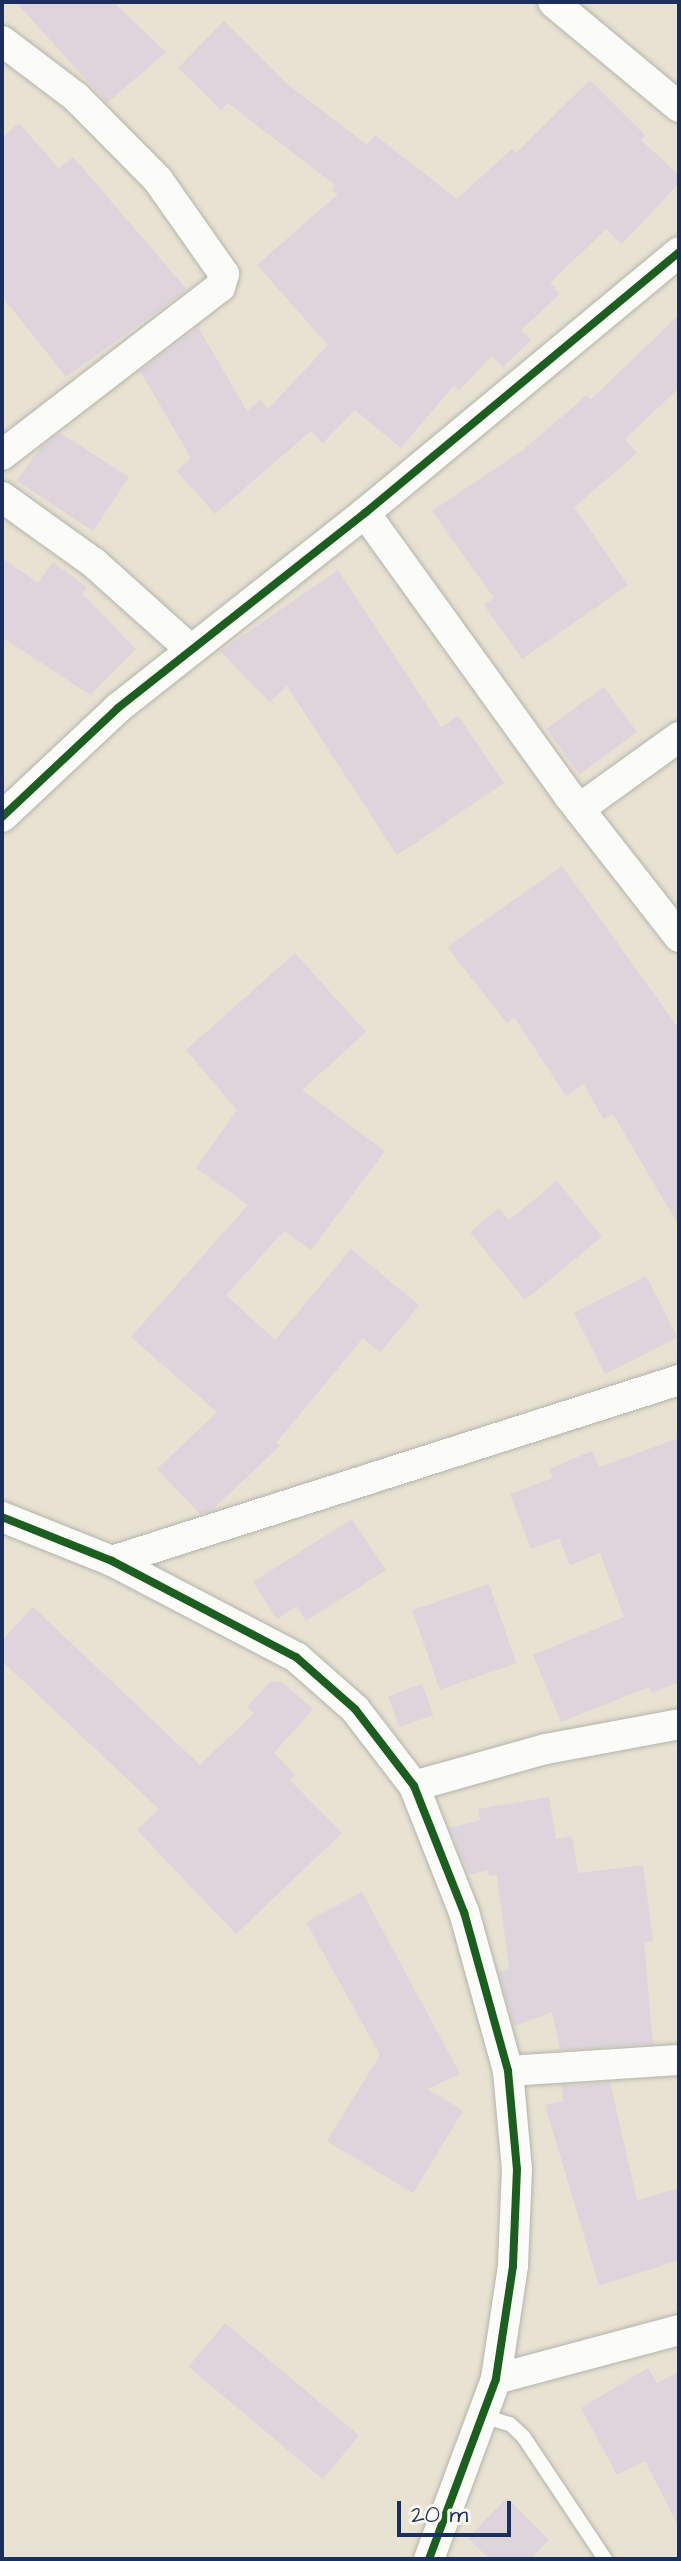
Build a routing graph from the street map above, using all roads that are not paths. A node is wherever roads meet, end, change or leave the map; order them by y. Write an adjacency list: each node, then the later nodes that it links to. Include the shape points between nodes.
1 (553, 2): 3 (street)
2 (2, 41): 5 (street, via 76,97 158,180 224,274 220,287)
3 (679, 107)
4 (679, 252): 7 (street)
5 (2, 455)
6 (2, 497): 8 (street, via 94,563)
7 (365, 513): 8 (street); 10 (street)
8 (191, 650): 11 (street, via 118,708)
9 (679, 737): 10 (street)
10 (579, 809): 12 (street)
11 (2, 817)
12 (679, 937)
13 (679, 1380): 15 (street)
14 (2, 1517): 15 (street)
15 (112, 1561): 17 (street, via 296,1657 355,1709)
16 (679, 1724): 17 (street, via 546,1749)
17 (414, 1786): 19 (street, via 464,1912)
18 (679, 2060): 19 (street)
19 (508, 2071): 21 (street, via 517,2169 513,2266)
20 (679, 2330): 21 (street)
21 (496, 2379): 22 (street)
22 (483, 2416): 23 (street); 24 (lane, via 510,2424 523,2436)
23 (429, 2559)
24 (605, 2559)

